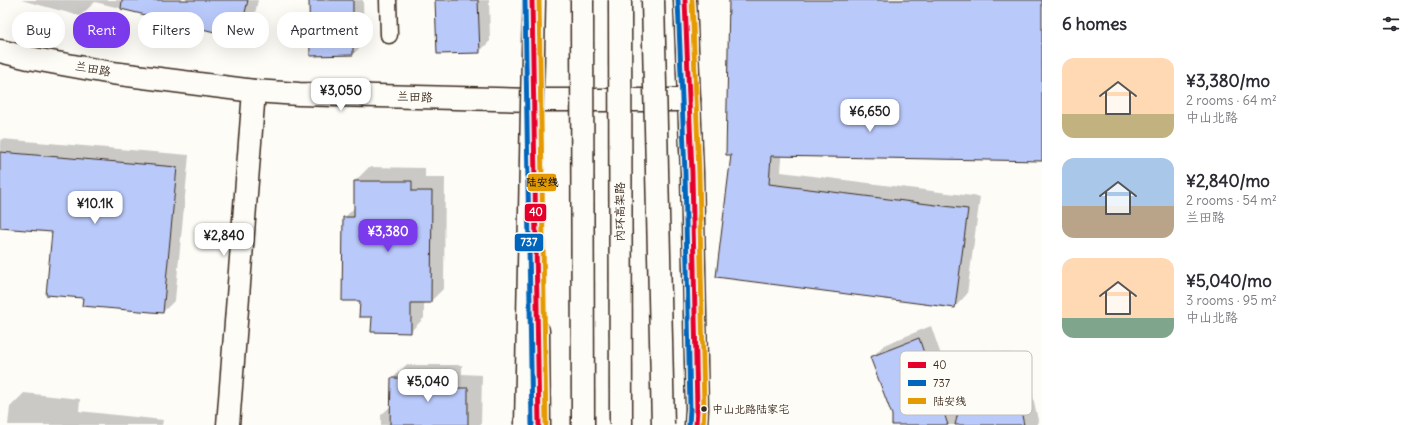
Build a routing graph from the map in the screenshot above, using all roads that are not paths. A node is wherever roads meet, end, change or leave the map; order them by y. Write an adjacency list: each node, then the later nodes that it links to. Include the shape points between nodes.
1 (388, 0): 7 (lane)
2 (533, 0): 10 (main road); 13 (main road, bridge)
3 (582, 0): 15 (main road, bridge)
4 (620, 0): 16 (main road, 内环高架路, bridge)
5 (653, 0): 17 (main road, bridge)
6 (685, 0): 11 (main road)
7 (389, 35)
8 (0, 51): 9 (main road, 兰田路, via 112,73)
9 (254, 91): 10 (main road, 兰田路); 12 (main road)
10 (533, 100): 11 (main road, 兰田路); 14 (main road)
11 (689, 100): 18 (main road)
12 (228, 425)
13 (526, 425)
14 (539, 425)
15 (582, 425)
16 (621, 425)
17 (663, 425)
18 (696, 425)

